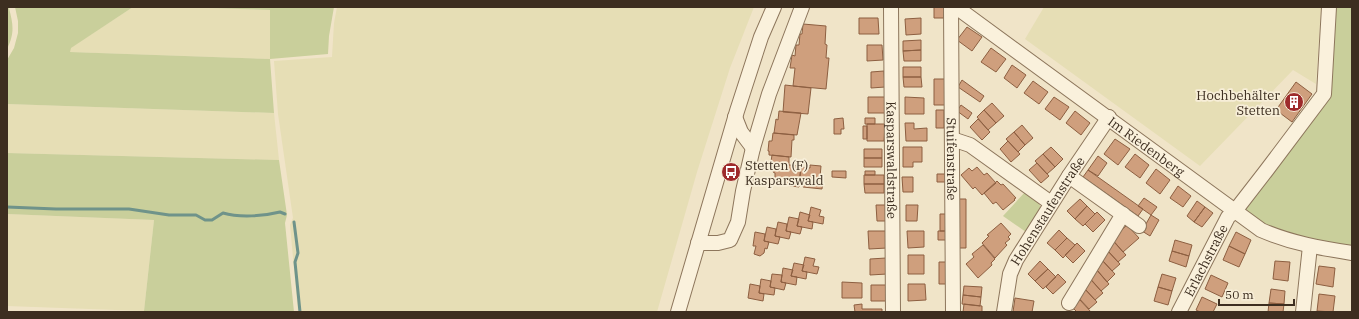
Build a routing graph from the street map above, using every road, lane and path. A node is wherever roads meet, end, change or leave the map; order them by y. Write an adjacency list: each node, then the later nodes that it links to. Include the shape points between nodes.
1 (774, 7): 7 (street, via 761,37)
2 (802, 7): 10 (street, via 769,94)
3 (891, 7): 21 (street, Kasparswaldstraße)
4 (951, 7): 9 (street, Stuifenstraße)
5 (956, 7): 8 (street, Im Riedenberg)
6 (1329, 7): 13 (street, Erlachstraße, via 1324,94)
7 (735, 117): 10 (street, via 741,132); 16 (street)
8 (1109, 117): 11 (street, Hohenstaufenstraße); 13 (street, Im Riedenberg)
9 (952, 138): 12 (street, via 970,145); 22 (street, Stuifenstraße)
10 (753, 148): 16 (street, via 738,222 730,240)
11 (1069, 176): 12 (street, Hohenstaufenstraße); 14 (street)
12 (1051, 203): 23 (street, Hohenstaufenstraße, via 1012,268)
13 (1235, 211): 17 (street, Im Riedenberg, via 1261,230); 24 (street, Erlachstraße, via 1226,221)
14 (1123, 214): 15 (street); 19 (street)
15 (1139, 226)
16 (698, 243): 20 (street)
17 (1310, 246): 18 (street, Im Riedenberg); 25 (street)
18 (1352, 253)
19 (1069, 303)
20 (678, 312)
21 (893, 312)
22 (953, 312)
23 (1004, 312)
24 (1179, 312)
25 (1303, 312)

